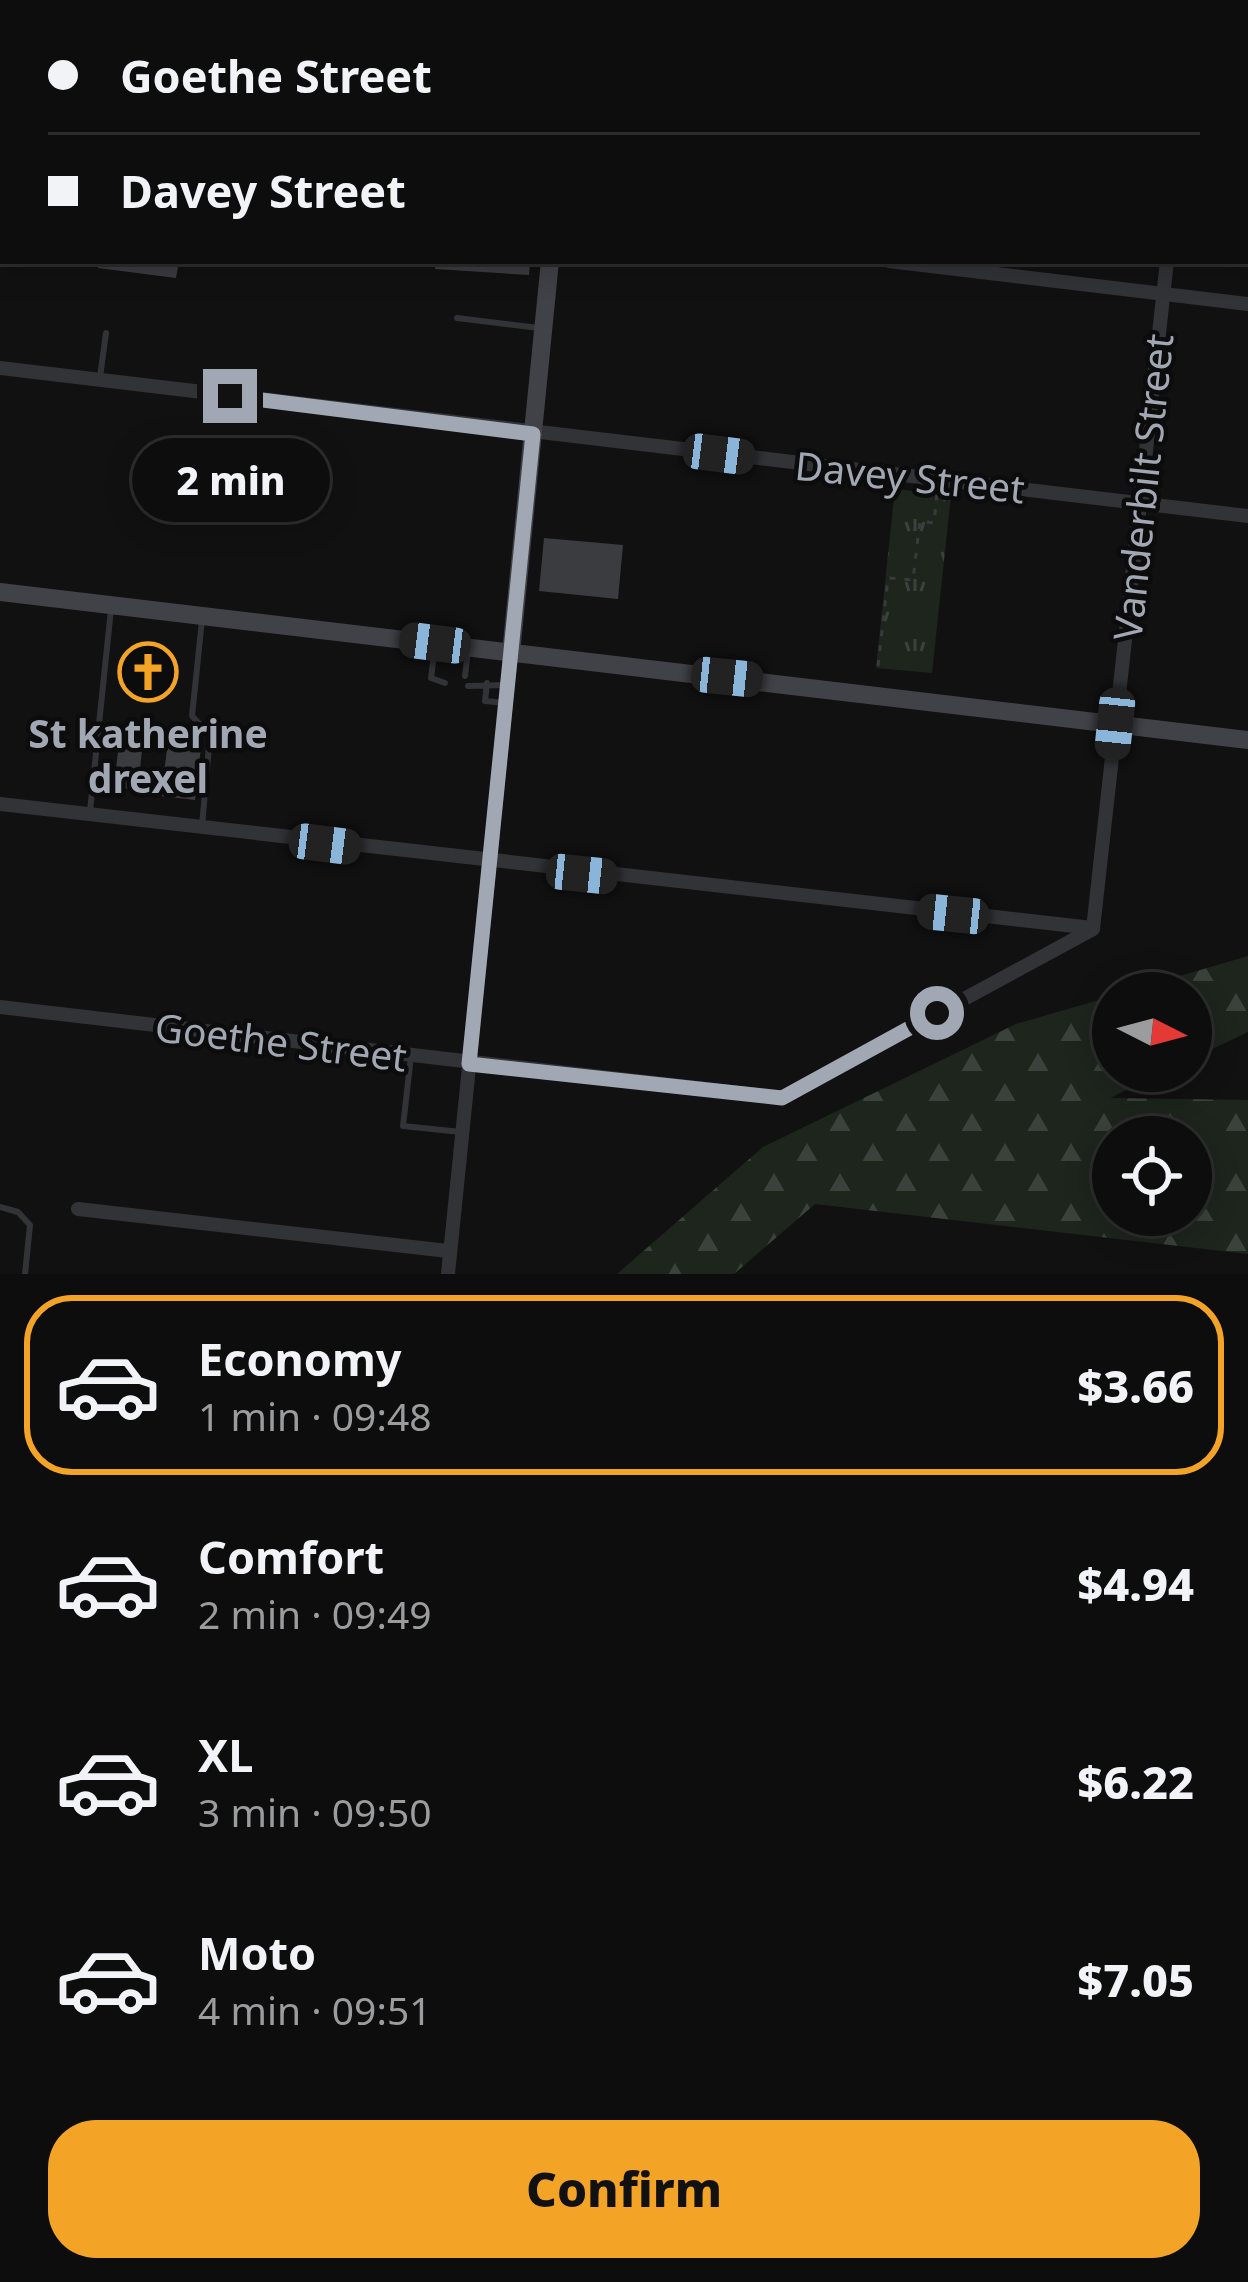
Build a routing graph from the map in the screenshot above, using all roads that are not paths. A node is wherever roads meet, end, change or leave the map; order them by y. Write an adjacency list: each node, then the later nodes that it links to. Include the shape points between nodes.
1 (550, 264): 7 (street)
2 (915, 264): 4 (street)
3 (1167, 264): 4 (street, Vanderbilt Street)
4 (1163, 293): 5 (street); 12 (street, Vanderbilt Street)
5 (1248, 304)
6 (457, 318): 7 (lane)
7 (543, 328): 11 (street)
8 (106, 333): 10 (lane)
9 (0, 368): 10 (street, Davey Street)
10 (100, 380): 11 (street, Davey Street)
11 (533, 434): 12 (street, Davey Street); 19 (street)
12 (1139, 502): 13 (street, Davey Street); 24 (street, Vanderbilt Street)
13 (1248, 516)
14 (0, 592): 15 (street)
15 (112, 606): 16 (street); 27 (lane)
16 (202, 616): 17 (street); 28 (lane, via 192,716 210,735)
17 (435, 643): 18 (street); 20 (lane, via 431,678)
18 (469, 647): 19 (street); 21 (lane, via 469,680)
19 (511, 653): 22 (street); 24 (street)
20 (443, 679)
21 (487, 683): 22 (lane); 23 (lane, via 485,701)
22 (507, 686): 23 (street)
23 (506, 703): 29 (street)
24 (1115, 724): 25 (street); 30 (street, Vanderbilt Street)
25 (1248, 740)
26 (0, 805): 27 (street)
27 (90, 814): 28 (street)
28 (202, 828): 29 (street)
29 (489, 864): 30 (street); 33 (street)
30 (1093, 928): 33 (street, Goethe Street, via 782,1098)
31 (0, 1007): 32 (street, Goethe Street)
32 (411, 1056): 33 (street, Goethe Street); 34 (lane, via 403,1126)
33 (469, 1064): 34 (street)
34 (461, 1132): 37 (street)
35 (0, 1207): 38 (lane, via 30,1225)
36 (78, 1209): 37 (street)
37 (448, 1250): 39 (street)
38 (25, 1274)
39 (448, 1274)

